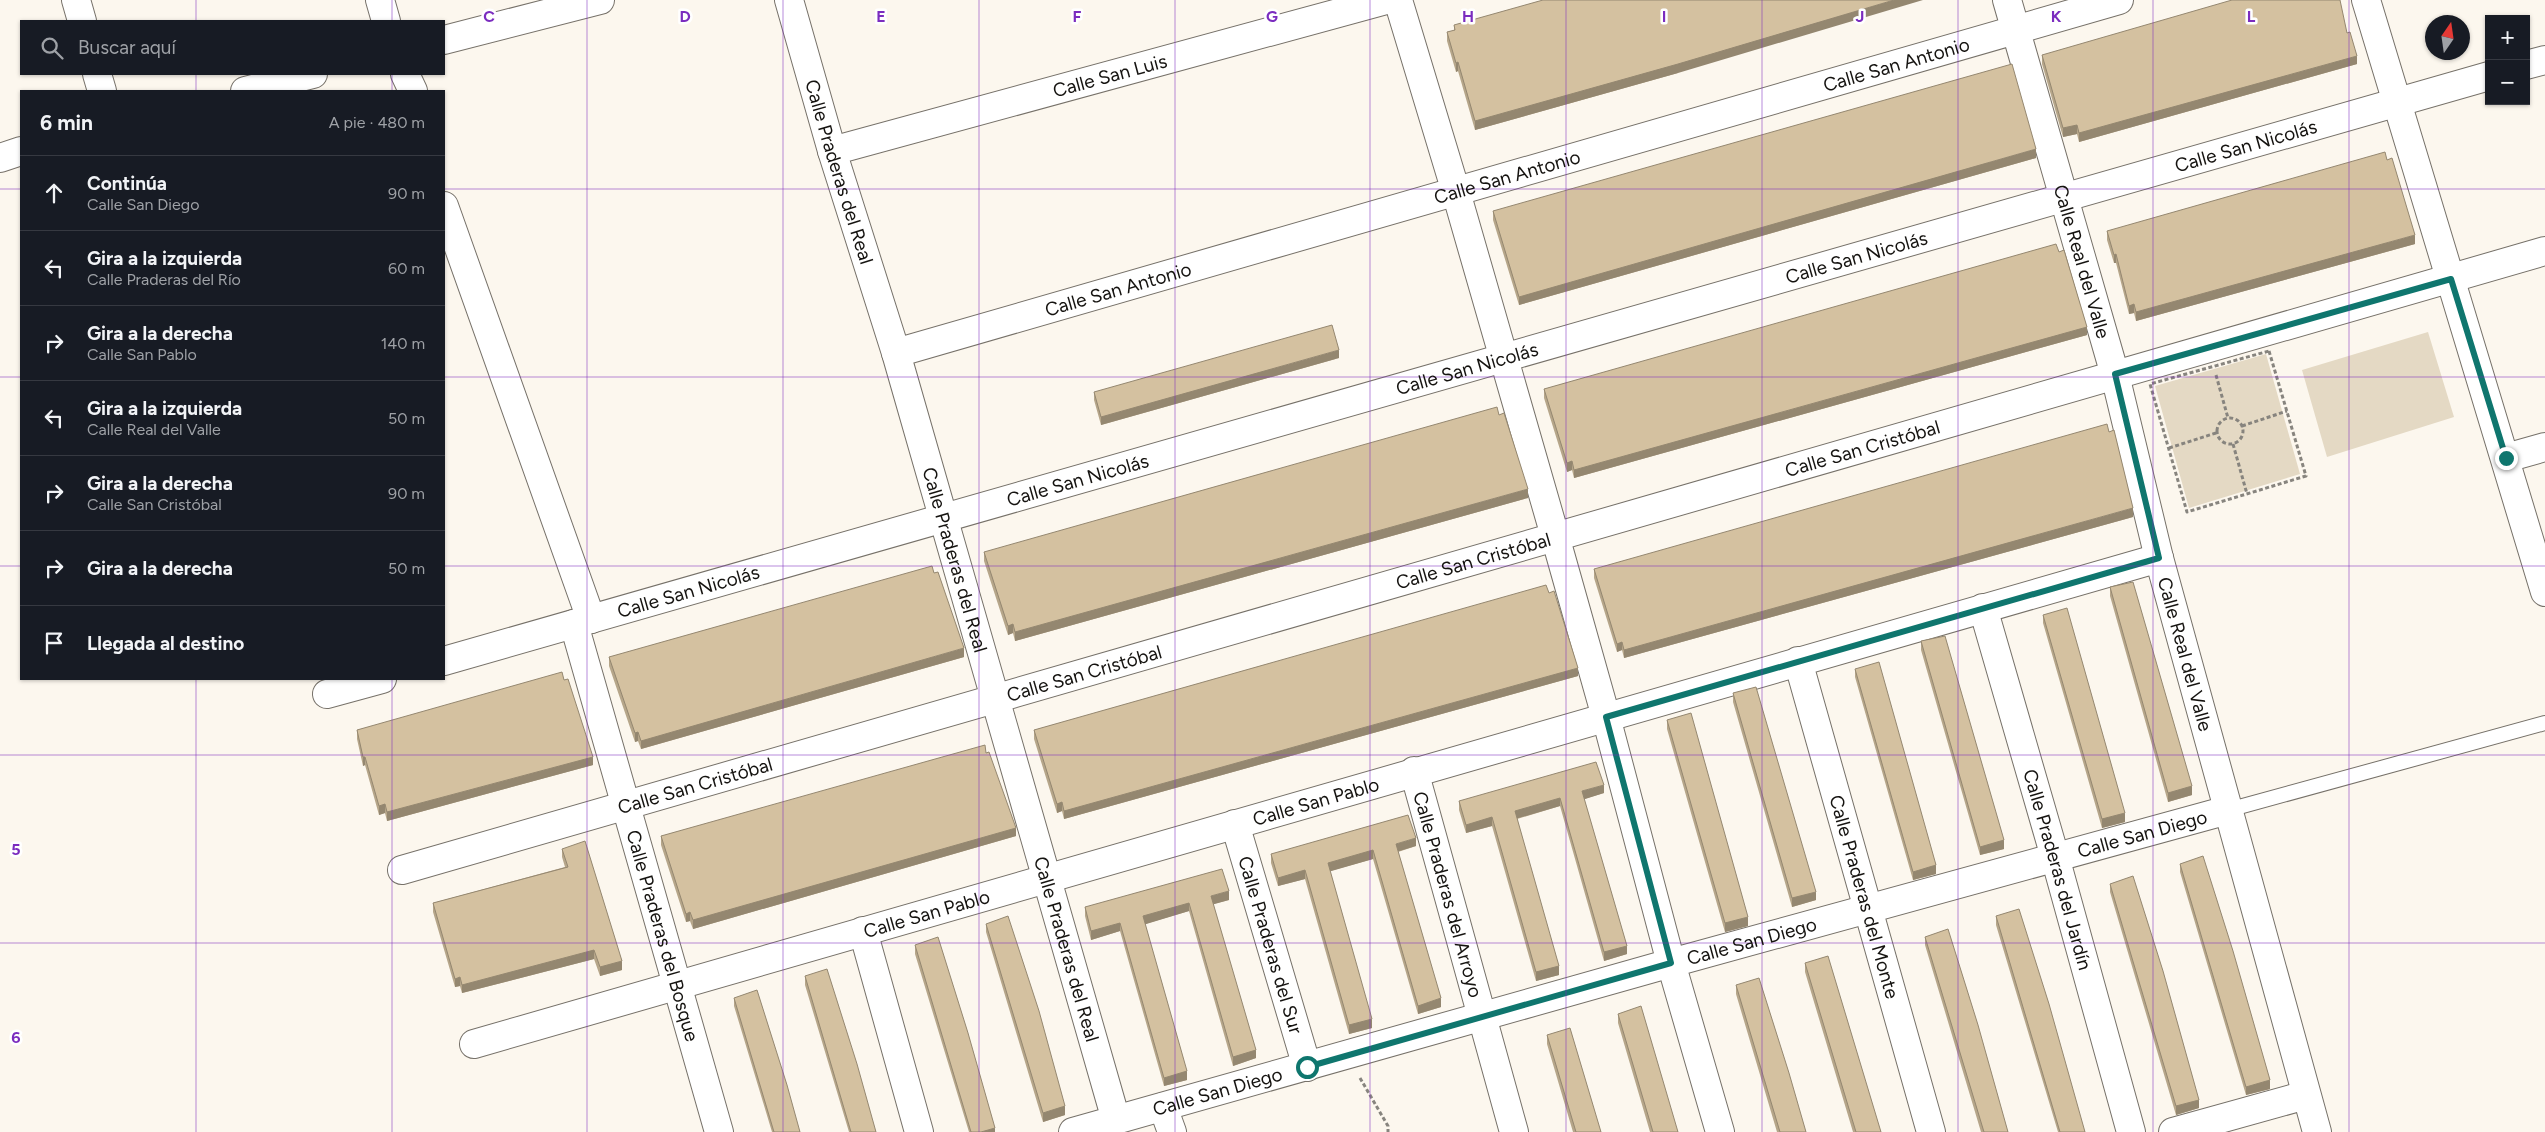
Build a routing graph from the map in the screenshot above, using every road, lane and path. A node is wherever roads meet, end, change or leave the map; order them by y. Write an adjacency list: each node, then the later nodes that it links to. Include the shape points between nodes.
1 (76, 0): 10 (street)
2 (380, 0): 11 (street)
3 (789, 0): 24 (street, Calle Praderas del Real)
4 (1386, 0): 24 (street, Calle San Luis)
5 (1398, 0): 27 (street)
6 (2007, 0): 12 (street, Calle Real del Valle)
7 (2119, 0): 12 (street, Calle San Antonio)
8 (2366, 0): 23 (street)
9 (592, 1): 13 (street)
10 (82, 20)
11 (386, 20)
12 (2016, 30): 27 (street, Calle San Antonio); 28 (street, Calle Real del Valle)
13 (445, 40)
14 (2545, 60): 15 (street)
15 (2530, 64)
16 (97, 75): 20 (street)
17 (308, 75): 21 (street)
18 (406, 75): 22 (street)
19 (2485, 77): 23 (street, Calle San Nicolás)
20 (102, 90)
21 (249, 90)
22 (413, 90)
23 (2397, 103): 28 (street, Calle San Nicolás); 31 (street)
24 (832, 150): 32 (street, Calle Praderas del Real)
25 (20, 151): 26 (street)
26 (0, 158)
27 (1456, 192): 32 (street, Calle San Antonio); 33 (street)
28 (2064, 197): 33 (street, Calle San Nicolás); 35 (street, Calle Real del Valle)
29 (445, 209): 50 (street, Calle Praderas del Bosque)
30 (2545, 251): 31 (street, Calle San Cristóbal)
31 (2451, 279): 35 (street, Calle San Cristóbal); 43 (street)
32 (896, 353): 45 (street, Calle Praderas del Real)
33 (1503, 357): 45 (street, Calle San Nicolás); 46 (street)
34 (2213, 366): 36 (path, via 2269,351); 37 (path); 42 (path, via 2150,384)
35 (2115, 374): 46 (street, Calle San Cristóbal); 47 (street, Calle Real del Valle)
36 (2287, 411): 38 (path); 44 (path, via 2306,476)
37 (2228, 418): 38 (path, via 2236,419); 39 (path, via 2220,422)
38 (2242, 426): 40 (path, via 2243,435)
39 (2216, 433): 40 (path, via 2224,443); 42 (path)
40 (2233, 444): 44 (path)
41 (2545, 447): 43 (street)
42 (2169, 448): 44 (path, via 2188,512)
43 (2506, 458): 48 (street)
44 (2247, 494)
45 (943, 518): 50 (street, Calle San Nicolás); 55 (street, Calle Praderas del Real)
46 (1555, 536): 55 (street, Calle San Cristóbal); 56 (street)
47 (2159, 558): 49 (street, Calle San Pablo); 60 (street, Calle Real del Valle)
48 (2545, 592)
49 (1983, 608): 52 (street, Calle San Pablo); 62 (street, Calle Praderas del Jardín)
50 (583, 622): 51 (street, Calle San Nicolás); 59 (street, Calle Praderas del Bosque)
51 (445, 661)
52 (1798, 661): 56 (street, Calle San Pablo); 65 (street, Calle Praderas del Monte)
53 (378, 680): 54 (street)
54 (327, 694)
55 (995, 698): 59 (street, Calle San Cristóbal); 64 (street, Calle Praderas del Real)
56 (1606, 717): 58 (street, Calle San Pablo); 67 (street)
57 (2545, 723): 60 (lane)
58 (1414, 771): 61 (street, Calle San Pablo); 69 (street, Calle Praderas del Arroyo)
59 (626, 805): 63 (street, Calle San Cristóbal); 68 (street, Calle Praderas del Bosque)
60 (2228, 810): 62 (street, Calle San Diego); 73 (street, Calle Real del Valle)
61 (1235, 824): 64 (street, Calle San Pablo); 72 (street, Calle Praderas del Sur)
62 (2055, 857): 65 (street, Calle San Diego); 84 (street, Calle Praderas del Jardín)
63 (402, 870)
64 (1047, 878): 66 (street, Calle San Pablo); 75 (street, Calle Praderas del Real)
65 (1868, 910): 67 (street, Calle San Diego); 83 (street, Calle Praderas del Monte)
66 (864, 931): 68 (street, Calle San Pablo); 77 (street)
67 (1671, 963): 69 (street, Calle San Diego); 82 (street)
68 (677, 985): 70 (street, Calle San Pablo); 76 (street, Calle Praderas del Bosque)
69 (1483, 1017): 71 (street, Calle San Diego); 81 (street, Calle Praderas del Arroyo)
70 (474, 1044)
71 (1347, 1055): 72 (street, Calle San Diego); 80 (path, via 1388,1126)
72 (1307, 1067): 74 (street, Calle San Diego)
73 (2306, 1095): 85 (street); 86 (street, Calle Real del Valle)
74 (1163, 1107): 75 (street, Calle San Diego); 79 (street)
75 (1116, 1120): 78 (street, Calle San Diego)
76 (719, 1132)
77 (920, 1132)
78 (1073, 1132)
79 (1172, 1132)
80 (1388, 1132)
81 (1514, 1132)
82 (1720, 1132)
83 (1931, 1132)
84 (2130, 1132)
85 (2173, 1132)
86 (2317, 1132)

